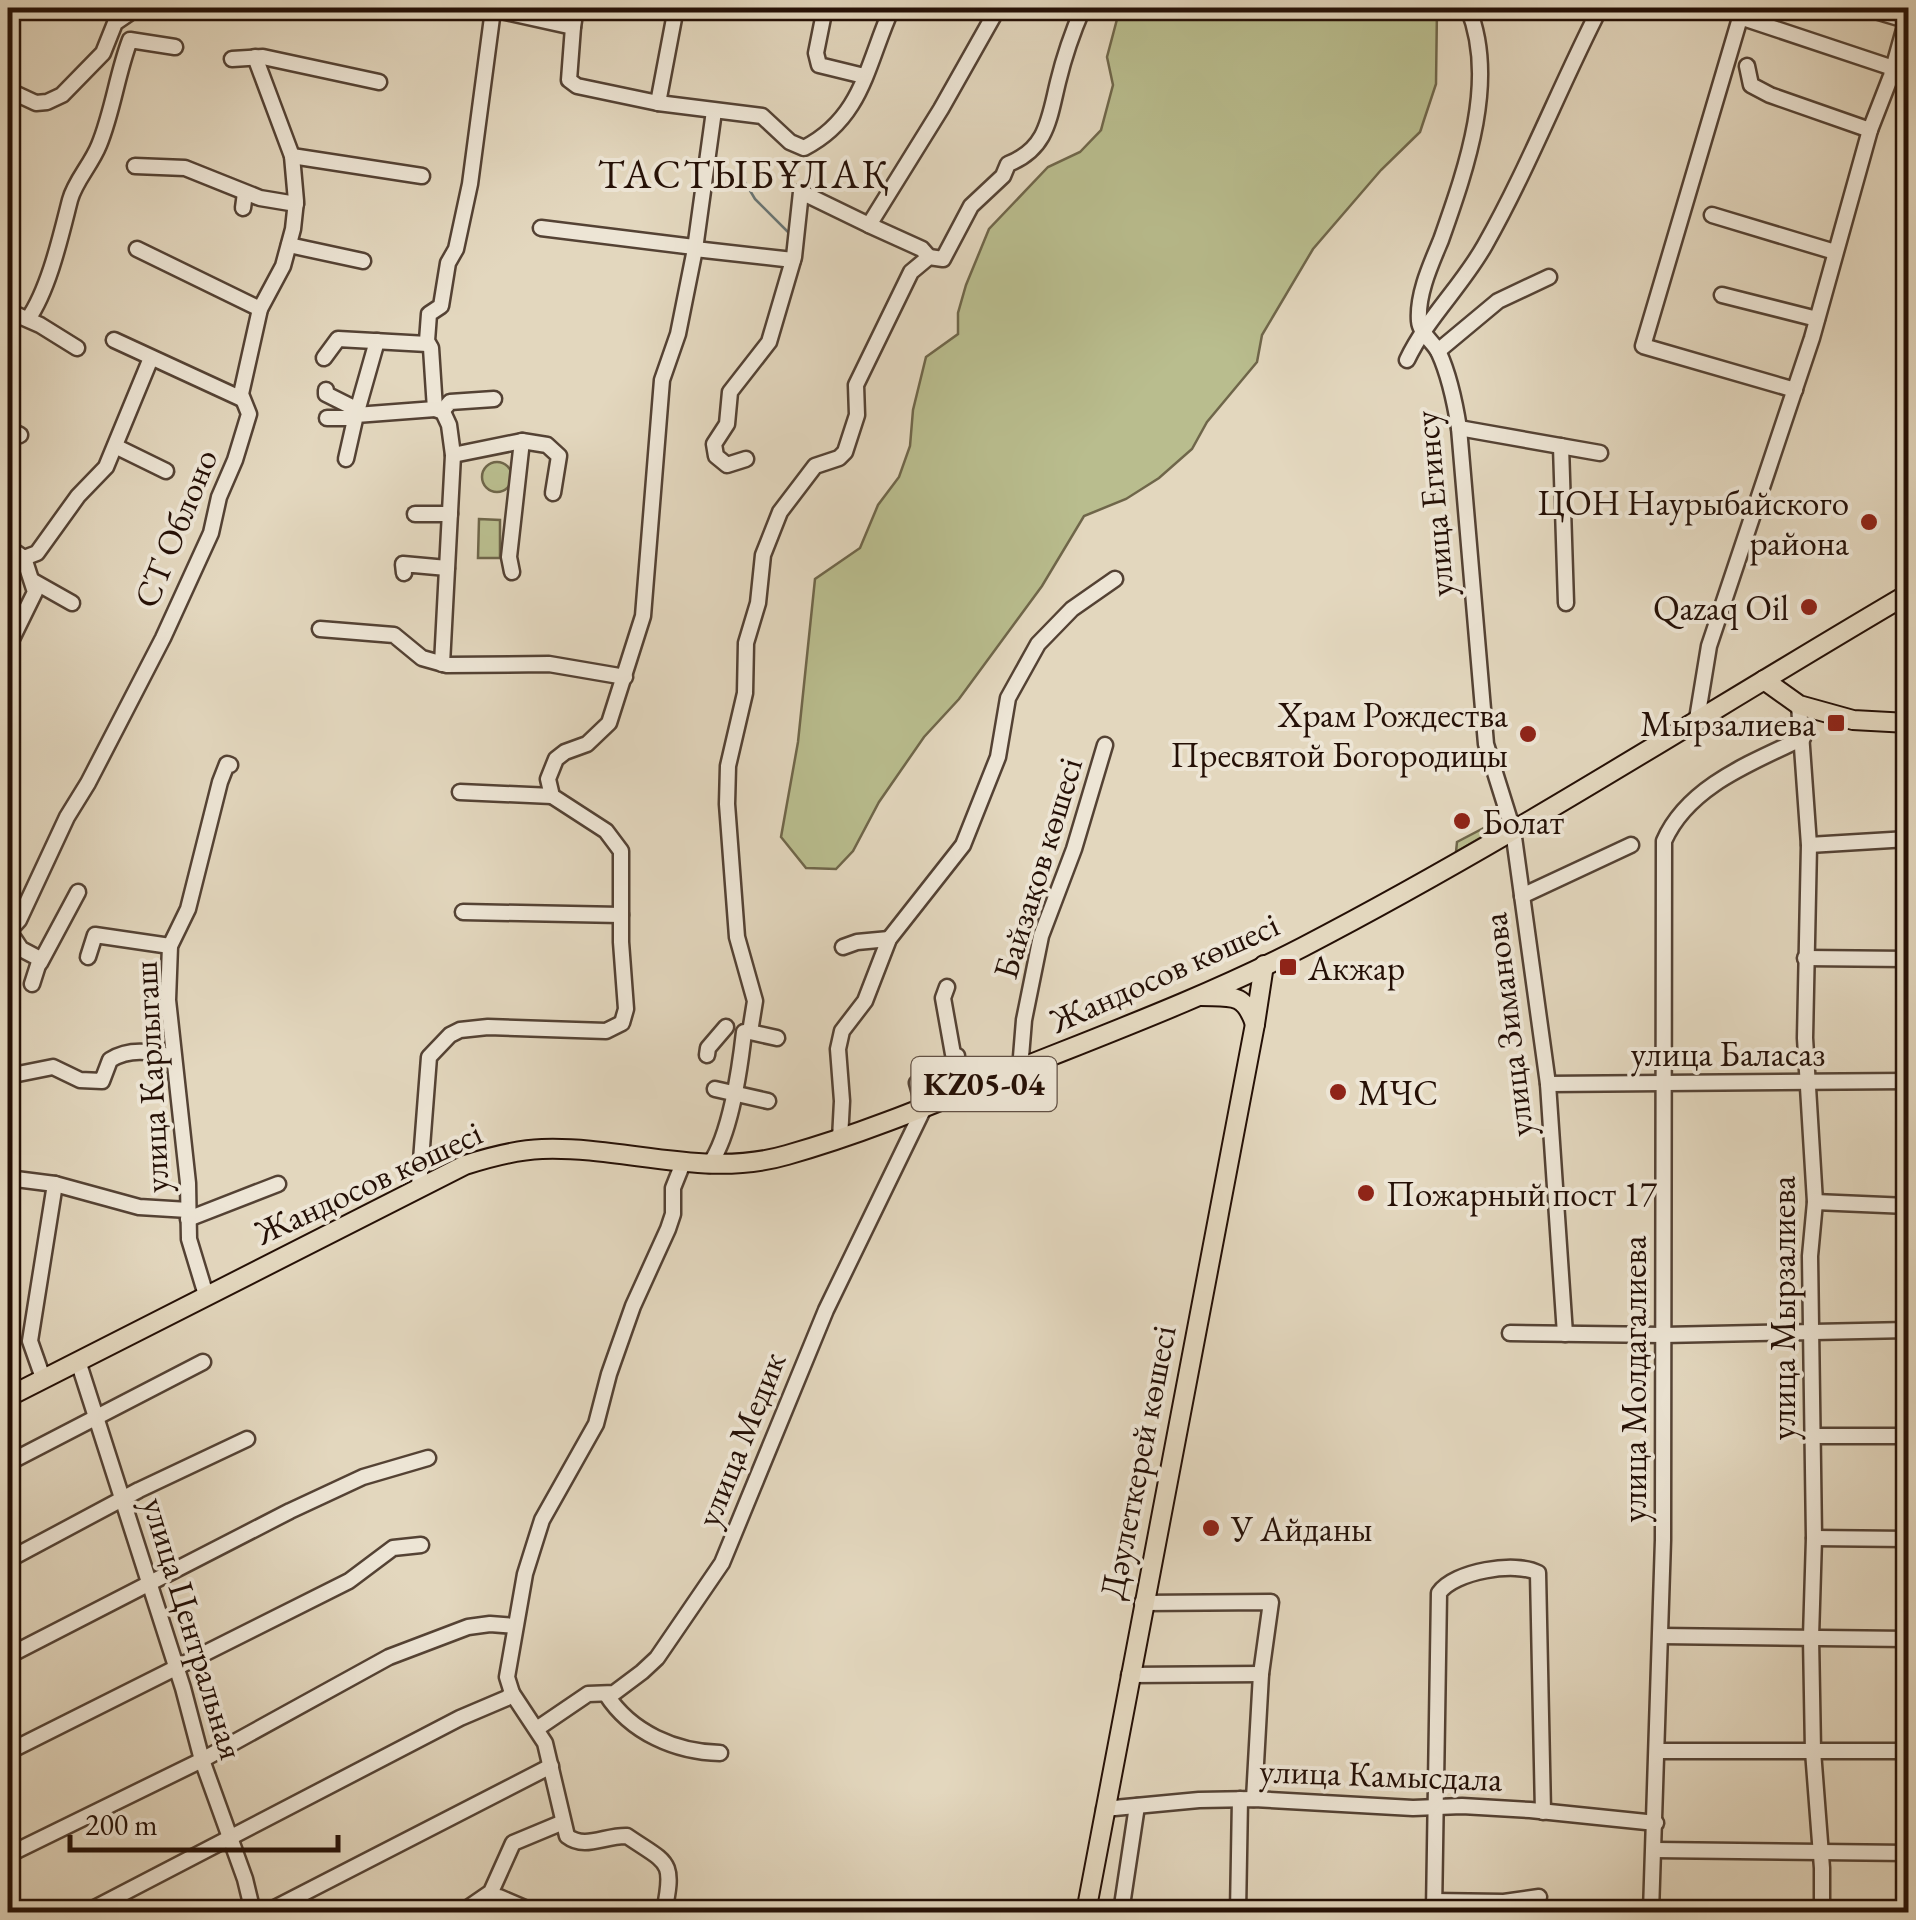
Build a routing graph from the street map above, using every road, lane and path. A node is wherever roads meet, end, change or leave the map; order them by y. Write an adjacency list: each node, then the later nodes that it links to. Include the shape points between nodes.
1 (137, 8): 21 (street, via 116,23 103,53 62,96 36,103)
2 (490, 8): 13 (street); 48 (street, via 468,194 441,306 430,314)
3 (576, 8): 13 (street)
4 (676, 8): 22 (street)
5 (825, 8): 19 (street, via 818,65)
6 (892, 8): 19 (street)
7 (998, 8): 30 (street)
8 (1084, 8): 36 (street, via 1052,116 1035,147 1008,164 971,206 944,258)
9 (1468, 8): 45 (street, via 1480,42 1475,128 1422,293)
10 (1600, 8): 45 (street, via 1484,246)
11 (1865, 8): 18 (street, via 1906,26)
12 (1741, 12): 18 (street); 55 (street, via 1643,346)
13 (573, 27): 22 (street, via 572,83)
14 (175, 47): 43 (street, via 130,40 100,144 74,187)
15 (254, 58): 16 (street); 20 (street); 25 (street, СТ Облоно)
16 (232, 59)
17 (1747, 66): 24 (street, via 1752,84 1770,95)
18 (1893, 68): 24 (street)
19 (864, 76): 23 (street, via 846,117 804,148 762,116)
20 (380, 82)
21 (8, 90)
22 (658, 103): 23 (street)
23 (714, 111): 33 (street)
24 (1870, 130): 35 (street)
25 (292, 156): 27 (street); 28 (street, СТ Облоно)
26 (135, 166): 28 (street, via 186,168 244,201)
27 (422, 176)
28 (296, 204): 32 (street, СТ Облоно)
29 (1712, 216): 35 (street)
30 (869, 225): 36 (street); 37 (street, via 801,192)
31 (541, 228): 33 (street)
32 (289, 245): 38 (street); 41 (street, СТ Облоно)
33 (694, 248): 37 (street); 86 (street, via 662,380 644,616)
34 (137, 249): 41 (street)
35 (1835, 252): 44 (street)
36 (928, 257): 118 (street, via 911,272 856,385 858,415 846,452 815,466 801,482 780,512 764,555 728,766 737,937 755,1001)
37 (793, 260): 68 (street, via 770,342 730,392 727,424 714,444 724,463)
38 (363, 261)
39 (1548, 277): 50 (street, via 1498,301)
40 (1722, 295): 44 (street)
41 (260, 309): 56 (street, СТ Облоно)
42 (8, 310): 43 (street)
43 (28, 319): 49 (street)
44 (1817, 320): 55 (street)
45 (1421, 330): 50 (street, улица Егинсу); 53 (street)
46 (114, 340): 51 (street)
47 (377, 341): 48 (street); 52 (street, via 338,340); 59 (street)
48 (427, 344): 58 (street)
49 (77, 348)
50 (1438, 351): 61 (street, улица Егинсу)
51 (151, 358): 56 (street); 64 (street)
52 (324, 358)
53 (1407, 360)
54 (326, 390): 59 (street)
55 (1795, 390): 89 (street, via 1709,646)
56 (242, 399): 104 (street, СТ Облоно, via 249,414 211,533 19,920)
57 (494, 399): 58 (street, via 450,402)
58 (445, 412): 59 (street); 66 (street)
59 (356, 414): 60 (street); 67 (street)
60 (327, 418)
61 (1459, 428): 63 (street); 96 (street, улица Егинсу, via 1486,744)
62 (522, 441): 66 (street); 70 (street, via 547,445 559,456); 77 (street)
63 (1561, 446): 65 (street); 82 (street)
64 (116, 447): 69 (street); 74 (street, via 37,553)
65 (1600, 454)
66 (453, 455): 72 (street)
67 (346, 458)
68 (746, 459)
69 (166, 471)
70 (553, 493)
71 (415, 514): 72 (street)
72 (450, 514): 76 (street)
73 (8, 547): 74 (street)
74 (24, 558): 79 (street)
75 (400, 566): 76 (street)
76 (447, 568): 85 (street)
77 (512, 572)
78 (1115, 579): 105 (street, via 1038,644 1008,698 998,757 963,846)
79 (33, 580): 81 (street); 84 (street, via 35,592)
80 (1908, 594): 87 (main road, Жандосов көшесі / KZ05-04)
81 (72, 603)
82 (1566, 603)
83 (320, 629): 85 (street, via 394,635 422,658)
84 (8, 647)
85 (442, 664): 86 (street, via 549,664)
86 (626, 677): 95 (street, via 603,731 552,765)
87 (1764, 680): 88 (main road); 89 (main road, Жандосов көшесі / KZ05-04)
88 (1799, 705): 90 (main road, via 1852,720); 91 (street, улица Мырзалиева)
89 (1697, 719): 96 (main road, Жандосов көшесі / KZ05-04)
90 (1908, 723)
91 (1803, 738): 99 (street, улица Мырзалиева); 124 (street, улица Молдагалиева, via 1713,785 1664,841)
92 (1105, 745): 122 (street, Байзақов көшесі, via 1041,936)
93 (230, 764): 106 (street, улица Карлыгаш, via 188,910)
94 (460, 792): 95 (street)
95 (552, 796): 103 (street, via 606,832 622,852)
96 (1513, 830): 101 (street, улица Зиманова); 108 (main road, Жандосов көшесі / KZ05-04)
97 (1908, 839): 99 (street)
98 (1631, 845): 101 (street)
99 (1809, 845): 111 (street, улица Мырзалиева)
100 (78, 892): 109 (street)
101 (1522, 896): 127 (street, улица Зиманова)
102 (464, 912): 103 (street)
103 (621, 916): 140 (street, via 622,1024 568,1031 473,1028 450,1034 429,1057)
104 (8, 930): 109 (street, СТ Облоно, via 15,943)
105 (889, 940): 107 (street); 134 (street, via 840,1040)
106 (170, 946): 110 (street, via 95,935); 121 (street, улица Карлыгаш)
107 (843, 947)
108 (1302, 948): 113 (main road, Жандосов көшесі / KZ05-04); 117 (main road, via 1275,975)
109 (40, 958): 114 (street)
110 (88, 958)
111 (1805, 958): 112 (street); 128 (street, улица Мырзалиева)
112 (1908, 959)
113 (1264, 965): 116 (main road, Жандосов көшесі / KZ05-04); 117 (main road)
114 (32, 984)
115 (946, 987): 131 (street)
116 (1196, 996): 117 (main road, via 1234,997 1250,1008); 122 (main road, Жандосов көшесі / KZ05-04)
117 (1256, 1024): 166 (main road, Дәулеткерей көшесі)
118 (747, 1032): 119 (street); 120 (street, via 720,1026); 130 (street)
119 (777, 1038)
120 (707, 1055)
121 (172, 1057): 123 (street, via 124,1053 92,1083 52,1067); 143 (street, улица Карлыгаш)
122 (1020, 1068): 131 (main road, Жандосов көшесі / KZ05-04)
123 (8, 1076)
124 (1662, 1081): 127 (street, улица Баласаз); 128 (street, улица Баласаз); 149 (street, улица Молдагалиева)
125 (1908, 1081): 128 (street, улица Баласаз)
126 (918, 1083): 133 (street)
127 (1548, 1084): 148 (street, улица Зиманова)
128 (1808, 1084): 141 (street, улица Мырзалиева)
129 (715, 1090): 130 (street)
130 (733, 1093): 132 (street); 136 (street)
131 (956, 1095): 133 (main road, Жандосов көшесі / KZ05-04)
132 (768, 1102)
133 (924, 1108): 134 (main road, Жандосов көшесі / KZ05-04); 176 (street, улица Медик, via 832,1298 722,1563 656,1658)
134 (840, 1139): 136 (main road, Жандосов көшесі / KZ05-04, via 784,1156)
135 (683, 1163): 136 (main road, Жандосов көшесі / KZ05-04); 140 (main road, Жандосов көшесі / KZ05-04, via 518,1151); 167 (street, via 668,1229 623,1333 596,1424 542,1520)
136 (710, 1165)
137 (8, 1178): 138 (street)
138 (55, 1184): 143 (street); 152 (street, via 30,1340)
139 (278, 1184): 143 (street, улица Карлыгаш)
140 (419, 1186): 144 (main road, Жандосов көшесі / KZ05-04)
141 (1816, 1202): 142 (street); 147 (street, улица Мырзалиева)
142 (1908, 1206)
143 (188, 1215): 144 (street, улица Карлыгаш)
144 (206, 1295): 150 (main road, Жандосов көшесі / KZ05-04)
145 (1908, 1330): 147 (street)
146 (1510, 1333): 148 (street)
147 (1810, 1333): 149 (street); 155 (street, улица Мырзалиева)
148 (1564, 1334): 149 (street)
149 (1663, 1334): 168 (street, улица Молдагалиева)
150 (78, 1361): 152 (main road, Жандосов көшесі / KZ05-04); 154 (street, улица Центральная)
151 (203, 1362): 154 (street)
152 (43, 1378): 153 (main road, Жандосов көшесі / KZ05-04)
153 (8, 1397)
154 (97, 1416): 159 (street); 160 (street, улица Центральная)
155 (1811, 1436): 156 (street); 161 (street, улица Мырзалиева)
156 (1908, 1436)
157 (246, 1438): 160 (street)
158 (428, 1458): 165 (street, via 364,1477)
159 (8, 1463)
160 (123, 1499): 164 (street); 165 (street, улица Центральная)
161 (1814, 1538): 162 (street); 169 (street, улица Мырзалиева)
162 (1908, 1539)
163 (421, 1544): 172 (street, via 393,1548 349,1582)
164 (8, 1560)
165 (149, 1583): 171 (street); 172 (street, улица Центральная)
166 (1142, 1604): 173 (street, via 1271,1602); 174 (main road, Дәулеткерей көшесі)
167 (514, 1626): 175 (street, via 507,1677); 183 (street, via 468,1628 417,1644)
168 (1661, 1636): 169 (street); 178 (street, улица Молдагалиева)
169 (1811, 1637): 170 (street); 179 (street, улица Мырзалиева)
170 (1908, 1639)
171 (8, 1656)
172 (176, 1669): 181 (street); 183 (street, улица Центральная)
173 (1260, 1674): 174 (street); 185 (street)
174 (1129, 1675): 188 (main road, Дәулеткерей көшесі)
175 (512, 1692): 177 (street); 192 (street)
176 (606, 1694): 177 (street, улица Медик, via 588,1694); 182 (street, via 624,1716 674,1748)
177 (538, 1728): 184 (street)
178 (1657, 1751): 179 (street); 191 (street, улица Молдагалиева)
179 (1813, 1751): 180 (street); 195 (street, улица Мырзалиева)
180 (1908, 1751)
181 (8, 1752)
182 (720, 1753)
183 (202, 1760): 192 (street, улица Центральная); 194 (street)
184 (551, 1766): 190 (street); 202 (street)
185 (1247, 1799): 186 (street, улица Камысдала); 187 (street, улица Камысдала); 208 (street)
186 (1137, 1806): 188 (street, улица Камысдала); 207 (street)
187 (1434, 1807): 189 (street, улица Камысдала); 189 (street, via 1441,1589 1457,1578 1502,1569 1538,1571); 199 (street)
188 (1104, 1808): 206 (main road, Дәулеткерей көшесі)
189 (1543, 1812): 191 (street, улица Камысдала)
190 (561, 1823): 203 (street, via 512,1843 491,1892); 205 (street, via 576,1842 627,1836 658,1856 669,1874)
191 (1656, 1823): 193 (street, улица Молдагалиева)
192 (228, 1837): 200 (street); 201 (street, улица Центральная)
193 (1655, 1850): 195 (street); 209 (street, улица Молдагалиева)
194 (10, 1854)
195 (1820, 1854): 196 (street); 210 (street, улица Мырзалиева)
196 (1908, 1854)
197 (1539, 1896): 199 (street)
198 (499, 1897): 204 (street)
199 (1434, 1907)
200 (87, 1912)
201 (253, 1912)
202 (267, 1912)
203 (462, 1912)
204 (534, 1912)
205 (664, 1912)
206 (1086, 1912)
207 (1121, 1912)
208 (1238, 1912)
209 (1652, 1912)
210 (1822, 1912)

